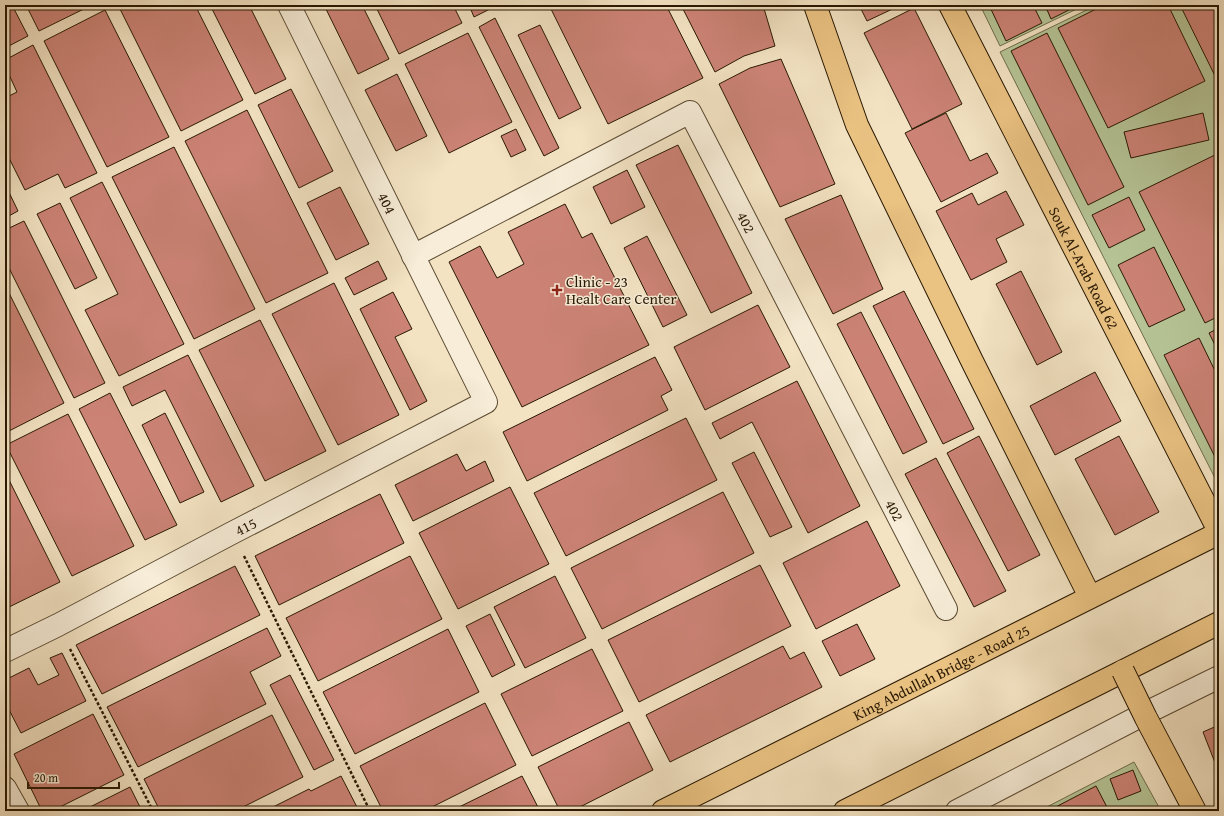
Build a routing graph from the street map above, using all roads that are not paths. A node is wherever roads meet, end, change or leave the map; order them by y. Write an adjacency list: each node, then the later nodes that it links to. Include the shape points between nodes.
1 (289, 5): 4 (street, 404)
2 (815, 5): 7 (main road, via 857,125)
3 (950, 5): 6 (main road, Souk Al-Arab Road 62)
4 (414, 256): 5 (street, 404); 8 (street, 402, via 690,112)
5 (486, 402): 10 (street, 415)
6 (1219, 532): 7 (main road, King Abdullah Bridge - Road 25)
7 (1090, 597): 15 (main road, King Abdullah Bridge - Road 25)
8 (946, 609)
9 (1219, 623): 11 (main road)
10 (5, 651)
11 (1123, 671): 16 (main road); 18 (main road, bridge)
12 (1219, 677): 17 (street)
13 (5, 788): 14 (street)
14 (18, 811)
15 (663, 811)
16 (845, 811)
17 (957, 811)
18 (1195, 811)

